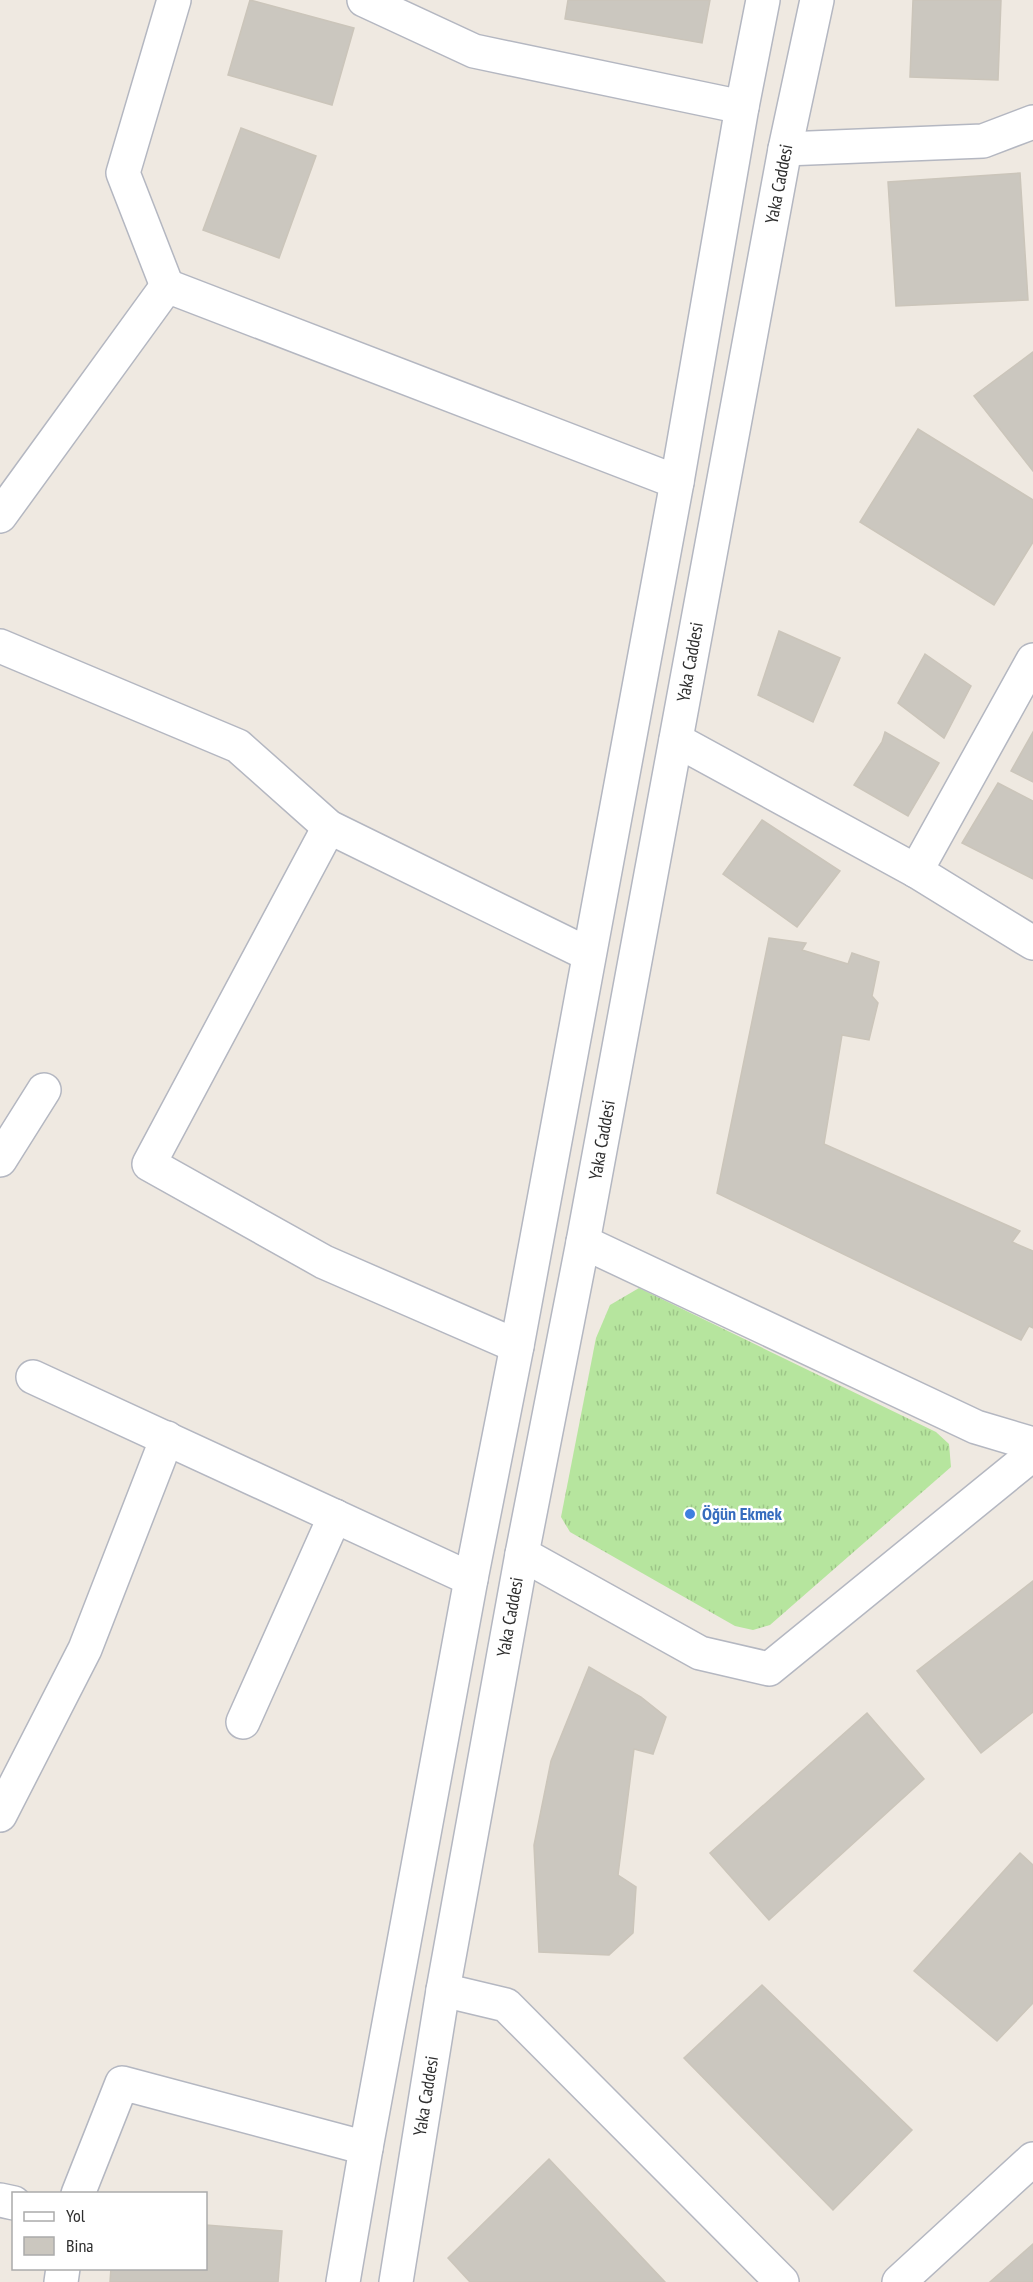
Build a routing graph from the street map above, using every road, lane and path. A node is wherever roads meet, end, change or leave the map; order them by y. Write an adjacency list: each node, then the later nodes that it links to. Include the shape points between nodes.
1 (174, 0): 8 (street, via 123,173)
2 (364, 0): 5 (street, via 474,51)
3 (763, 0): 5 (street)
4 (817, 0): 7 (street, Yaka Caddesi)
5 (742, 107): 9 (street)
6 (1033, 122): 7 (street, via 983,141)
7 (785, 149): 13 (street, Yaka Caddesi)
8 (167, 286): 9 (street); 10 (street)
9 (676, 482): 17 (street)
10 (0, 516)
11 (0, 646): 14 (street, via 238,746)
12 (1033, 660): 15 (street)
13 (676, 740): 15 (street); 20 (street, Yaka Caddesi)
14 (329, 827): 17 (street); 21 (street, via 149,1164 324,1262)
15 (916, 871): 16 (street)
16 (1033, 943)
17 (588, 954): 21 (street)
18 (44, 1090): 19 (street)
19 (0, 1160)
20 (583, 1242): 24 (street, via 976,1427); 27 (street, Yaka Caddesi)
21 (517, 1346): 28 (street)
22 (33, 1377): 23 (street)
23 (167, 1438): 26 (street); 30 (street, via 85,1649)
24 (1033, 1444)
25 (1033, 1454): 27 (street, via 769,1670 700,1653)
26 (335, 1516): 28 (street); 29 (street)
27 (522, 1554): 31 (street, Yaka Caddesi)
28 (471, 1579): 32 (street)
29 (243, 1722)
30 (0, 1815)
31 (443, 1990): 36 (street, Yaka Caddesi); 37 (street, via 506,2005)
32 (366, 2148): 34 (street, via 122,2083); 35 (street)
33 (1033, 2159): 38 (street)
34 (78, 2192)
35 (344, 2282)
36 (396, 2282)
37 (782, 2282)
38 (899, 2282)

